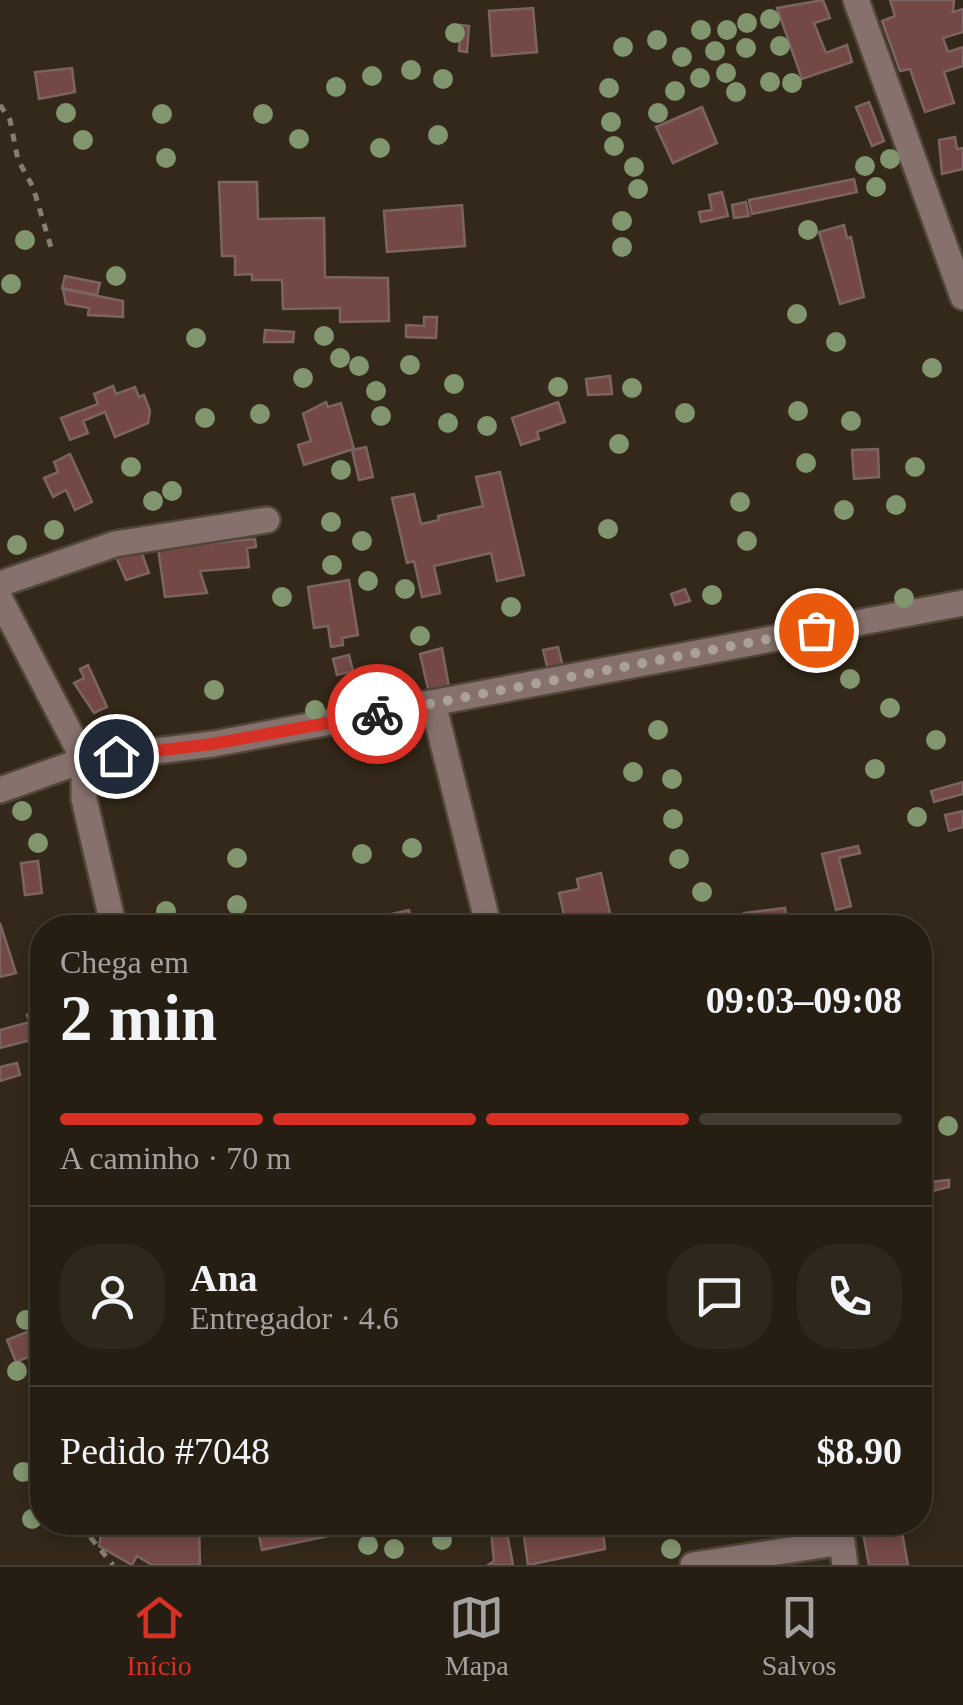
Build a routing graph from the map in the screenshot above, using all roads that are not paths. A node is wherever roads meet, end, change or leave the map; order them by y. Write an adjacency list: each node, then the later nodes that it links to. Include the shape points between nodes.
1 (856, 0): 2 (street)
2 (963, 298)
3 (267, 520): 4 (street, via 114,544)
4 (0, 584)
5 (0, 599): 8 (street)
6 (963, 603): 7 (street)
7 (433, 703): 8 (street); 11 (street)
8 (84, 760): 9 (street); 10 (street, via 84,799)
9 (0, 790)
10 (111, 915)
11 (486, 915)
12 (693, 1565): 13 (street, via 842,1542)
13 (845, 1565)

